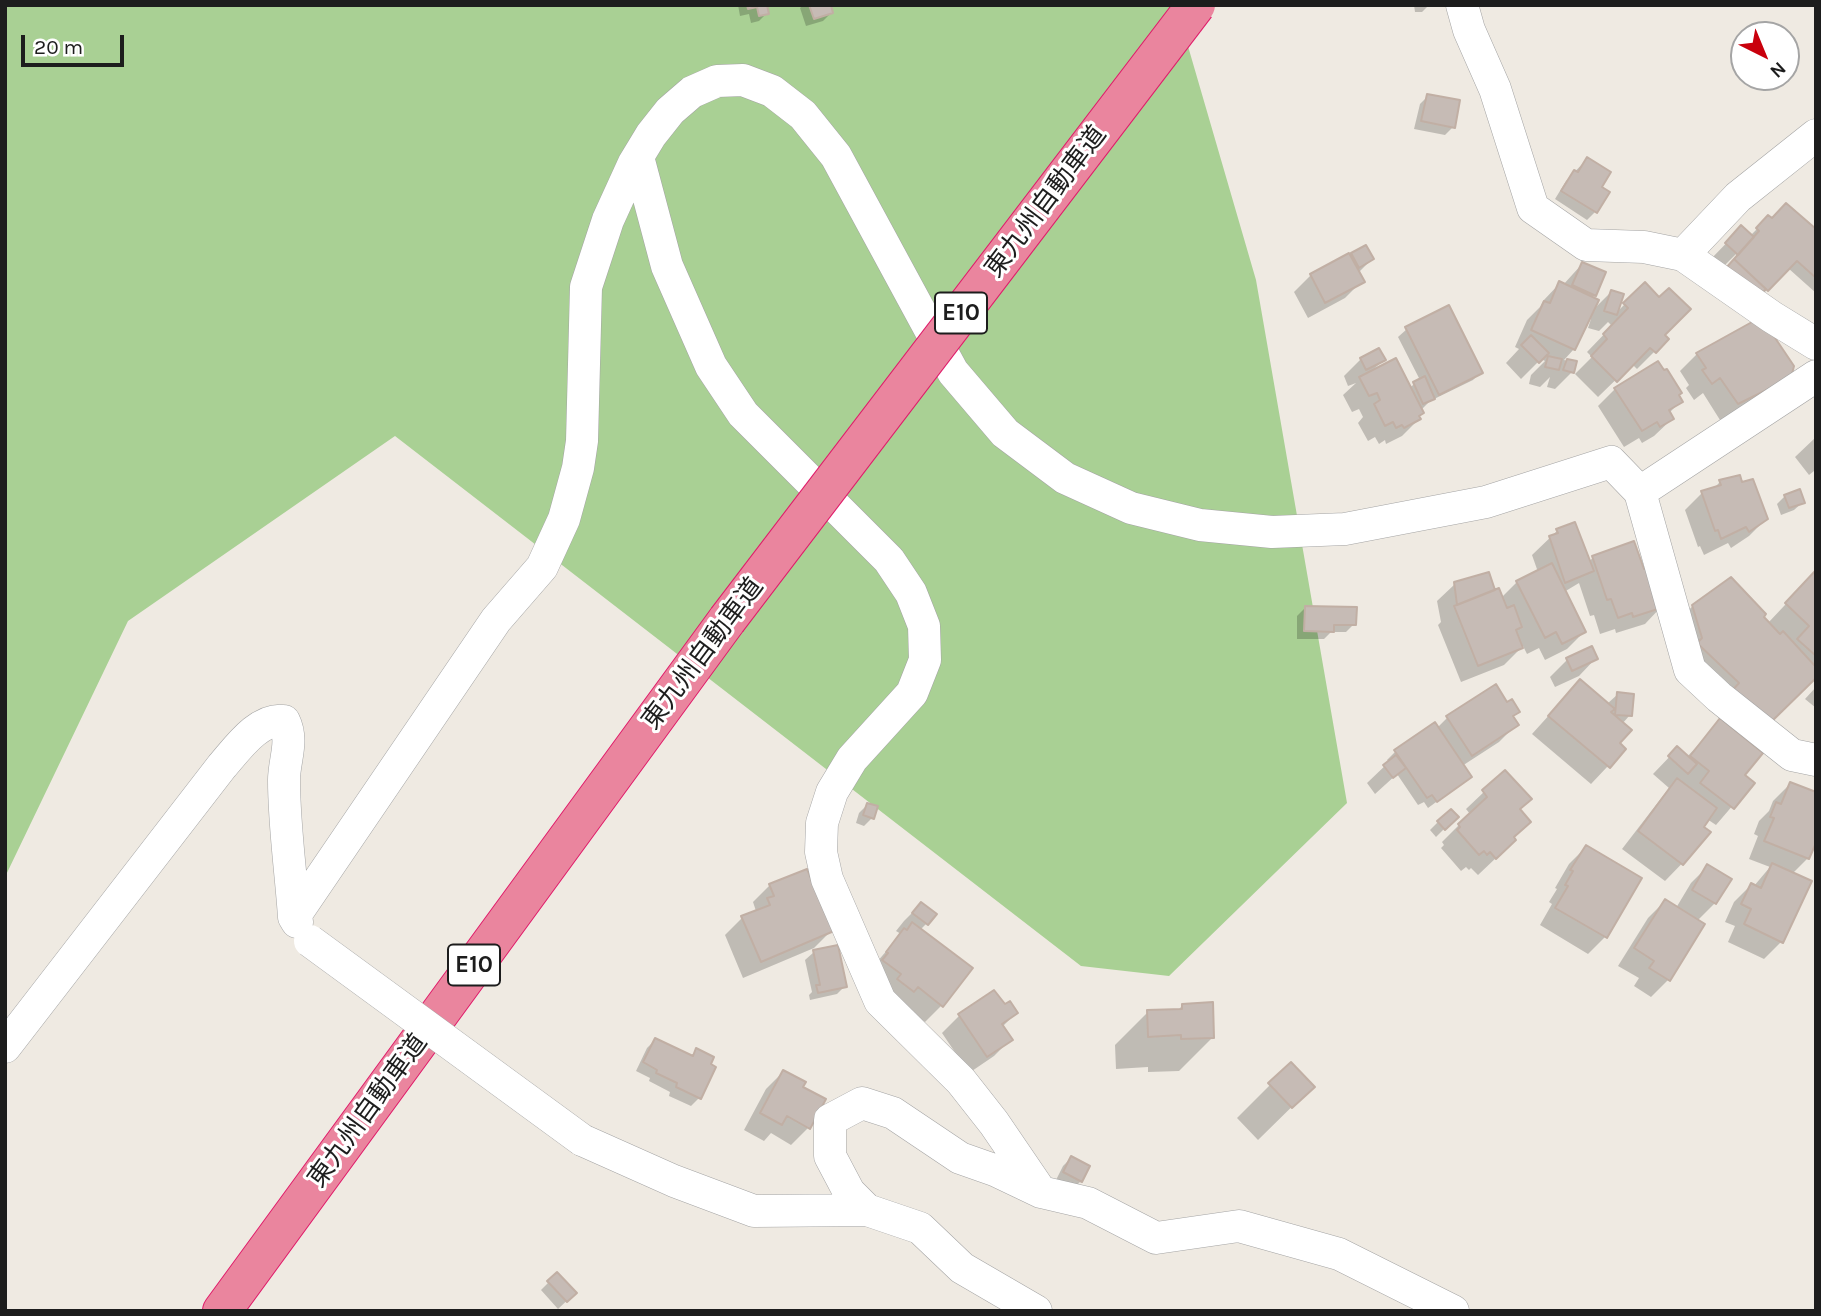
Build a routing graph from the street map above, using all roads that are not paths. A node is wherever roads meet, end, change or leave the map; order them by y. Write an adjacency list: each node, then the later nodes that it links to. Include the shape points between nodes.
1 (1196, 5): 14 (highway, 東九州自動車道 / E10, bridge, via 727,620)
2 (1462, 5): 5 (street, via 1533,208 1586,245 1644,247)
3 (1816, 135): 5 (street, via 1738,197)
4 (638, 157): 8 (street, via 670,111 692,92 717,81 743,80 772,91 803,115 836,156 953,372 1005,433 1065,478 1131,508 1200,525 1272,532 1345,529 1486,502 1611,461); 10 (street, via 608,220 586,287 582,441 564,519 542,567 496,620); 12 (street, via 667,266 712,366 743,414 889,560 916,604 924,626 925,660 912,693 852,759 832,792 822,823 821,852 827,879 880,1001 961,1081)
5 (1683, 255): 6 (street)
6 (1816, 344)
7 (1816, 376): 8 (street)
8 (1640, 492): 9 (street, via 1690,670 1792,755)
9 (1816, 760)
10 (302, 929): 11 (street, via 284,778 288,730 284,721 275,720 251,735 222,766); 13 (street, bridge, via 582,1140 754,1211)
11 (5, 1047)
12 (1041, 1192): 13 (street, via 960,1158 894,1113 862,1102 830,1120 830,1156 849,1192); 16 (street, via 1088,1203 1156,1238 1239,1226 1339,1254)
13 (867, 1210): 15 (street, via 920,1228 962,1268)
14 (222, 1311)
15 (1036, 1311)
16 (1453, 1311)

